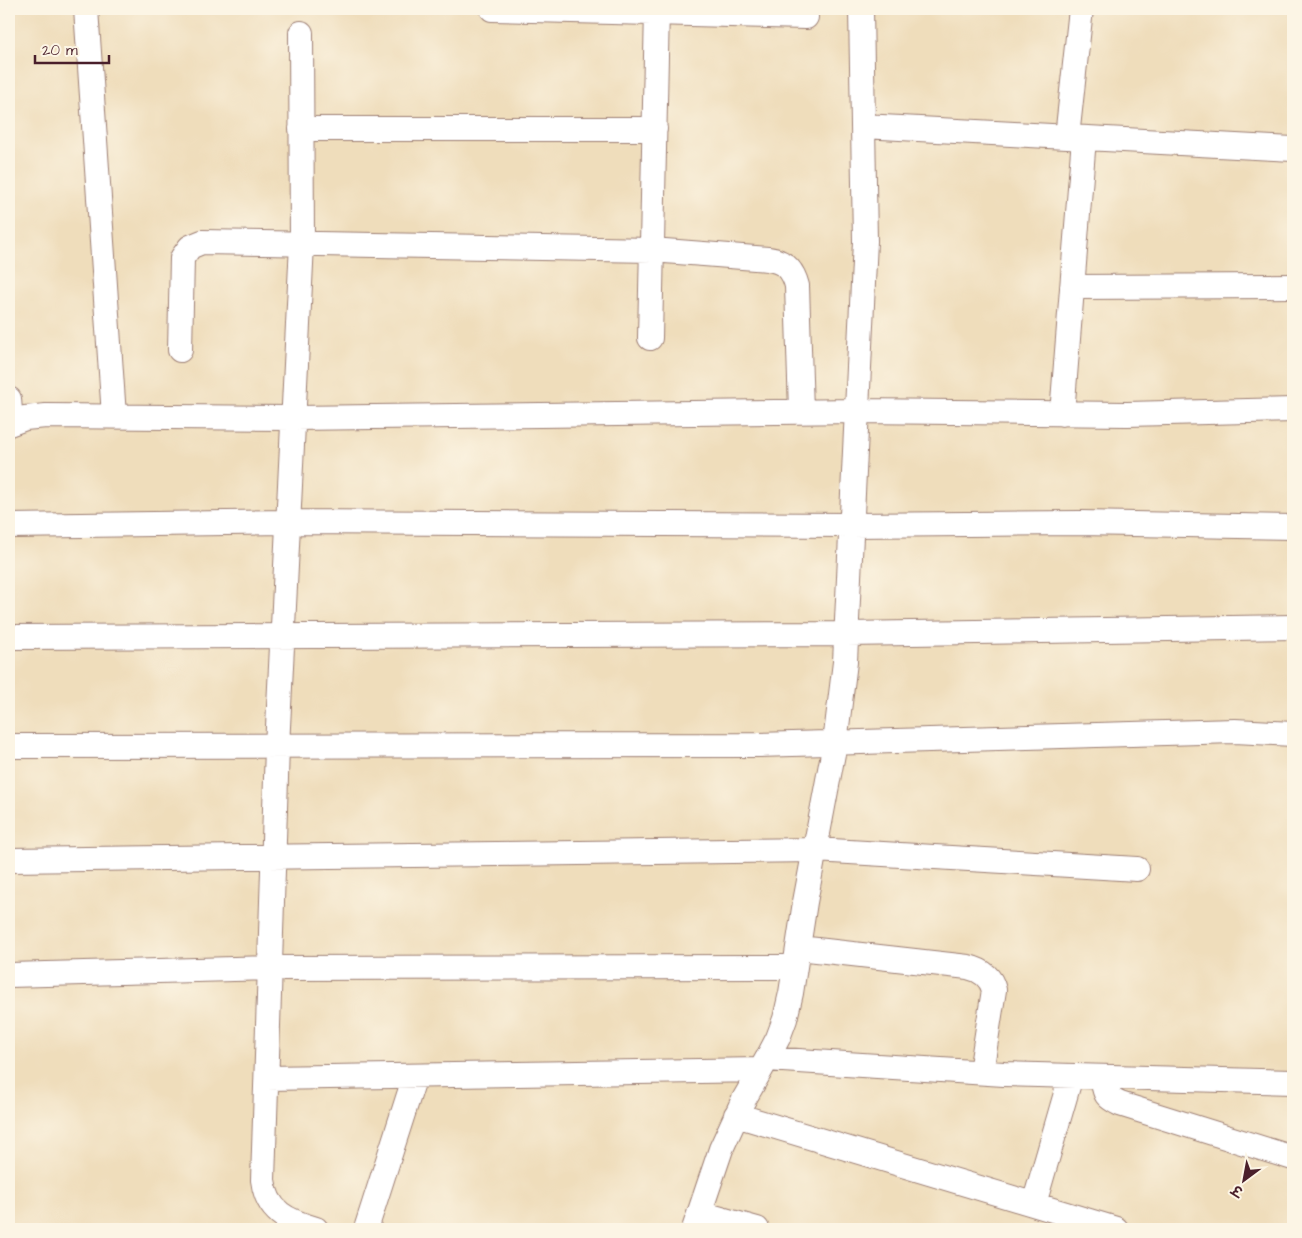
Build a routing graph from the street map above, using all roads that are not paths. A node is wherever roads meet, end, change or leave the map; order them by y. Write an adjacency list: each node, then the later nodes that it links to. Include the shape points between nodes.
1 (86, 9): 24 (street)
2 (492, 9): 5 (street)
3 (861, 9): 8 (street)
4 (1080, 9): 11 (street)
5 (657, 11): 6 (street); 10 (street)
6 (806, 17)
7 (300, 33): 9 (street)
8 (863, 126): 11 (street); 21 (street, via 866,241)
9 (302, 129): 10 (street); 13 (street)
10 (655, 129): 14 (street)
11 (1075, 138): 12 (street); 16 (street)
12 (1293, 149)
13 (302, 244): 14 (street); 18 (street, via 202,242 190,247 181,264); 25 (street)
14 (652, 250): 17 (street); 22 (street, via 768,258 784,263 797,286)
15 (1293, 286): 16 (street)
16 (1072, 287): 23 (street)
17 (650, 338)
18 (180, 350)
19 (9, 399): 26 (street)
20 (1293, 410): 23 (street)
21 (858, 411): 22 (street); 23 (street); 28 (street)
22 (801, 412): 25 (street)
23 (1062, 414)
24 (114, 416): 25 (street); 26 (street, via 46,416)
25 (294, 418): 27 (street)
26 (10, 423)
27 (289, 522): 28 (street); 29 (street); 33 (street)
28 (852, 525): 30 (street); 32 (street)
29 (9, 526)
30 (1293, 527)
31 (1293, 627): 32 (street)
32 (846, 634): 33 (street); 36 (street)
33 (283, 635): 34 (street); 38 (street)
34 (9, 637)
35 (1293, 734): 36 (street, via 1235,731)
36 (835, 743): 38 (street); 39 (street)
37 (9, 746): 38 (street)
38 (277, 747): 40 (street)
39 (815, 850): 40 (street); 42 (street); 43 (street)
40 (274, 855): 41 (street); 44 (street)
41 (9, 860)
42 (1137, 869)
43 (797, 958): 44 (street); 46 (street, via 785,1019); 47 (street, via 968,967 983,974 992,982 994,990)
44 (270, 968): 45 (street); 51 (street)
45 (9, 974)
46 (764, 1064): 47 (street); 48 (street); 53 (street)
47 (982, 1072): 49 (street)
48 (415, 1076): 51 (street); 58 (street)
49 (1071, 1076): 50 (street); 55 (street)
50 (1102, 1077): 52 (street); 54 (street, via 1104,1093 1120,1104)
51 (267, 1078): 57 (street, via 265,1193 277,1210)
52 (1293, 1082)
53 (736, 1115): 55 (street); 56 (street)
54 (1293, 1158)
55 (1034, 1204): 60 (street)
56 (697, 1221): 59 (street)
57 (310, 1228)
58 (366, 1229)
59 (757, 1229)
60 (1116, 1229)

